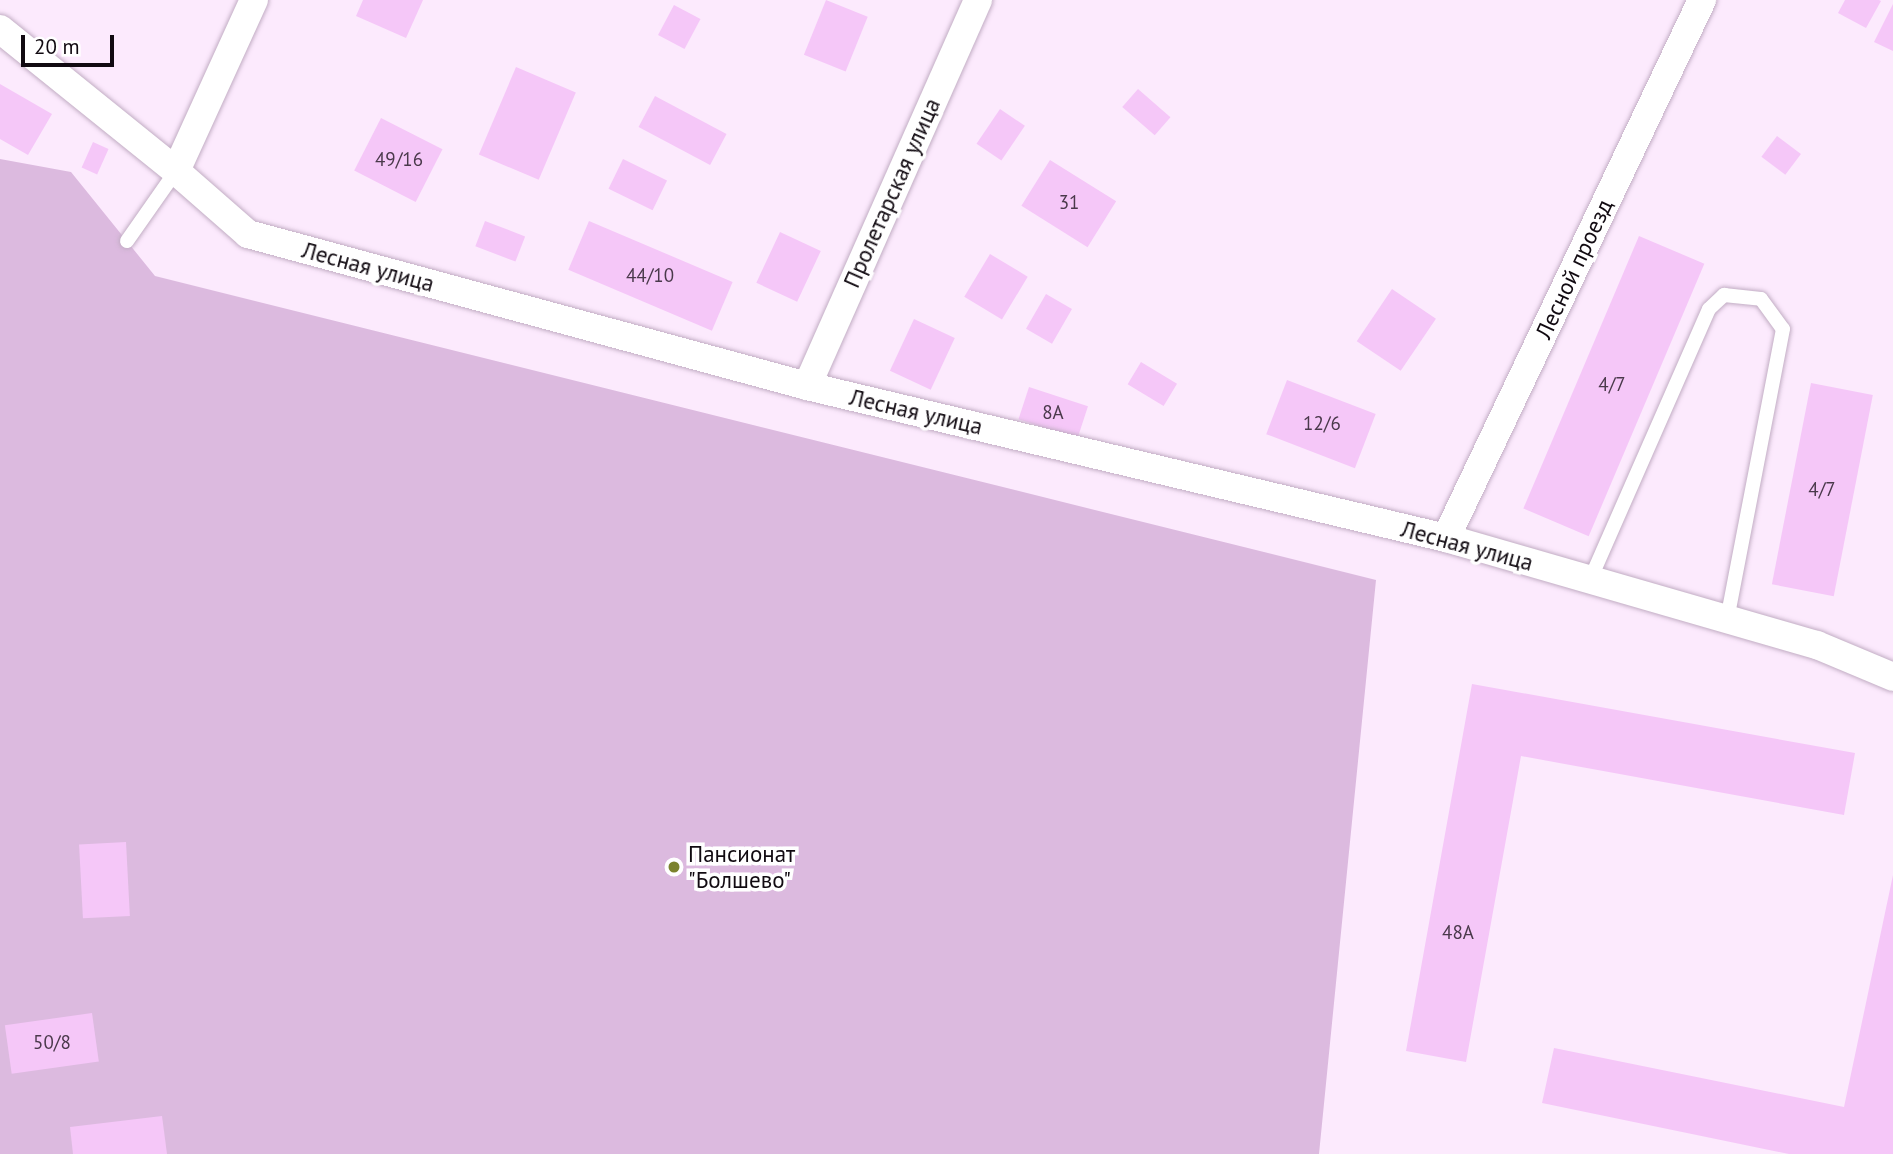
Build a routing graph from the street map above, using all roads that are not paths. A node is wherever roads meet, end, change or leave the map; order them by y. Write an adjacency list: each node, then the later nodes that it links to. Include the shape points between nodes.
1 (254, 0): 5 (street)
2 (978, 0): 7 (street, Пролетарская улица)
3 (1702, 0): 8 (street, Лесной проезд)
4 (0, 29): 5 (street, Лесная улица)
5 (176, 171): 6 (lane); 7 (street, Лесная улица, via 248,234)
6 (127, 241)
7 (807, 386): 8 (street, Лесная улица)
8 (1446, 538): 9 (street, Лесная улица)
9 (1590, 580): 10 (street, Лесная улица); 10 (lane, via 1709,309 1724,295 1761,299 1783,329)
10 (1727, 619): 11 (street, Лесная улица, via 1817,645)
11 (1893, 677)

